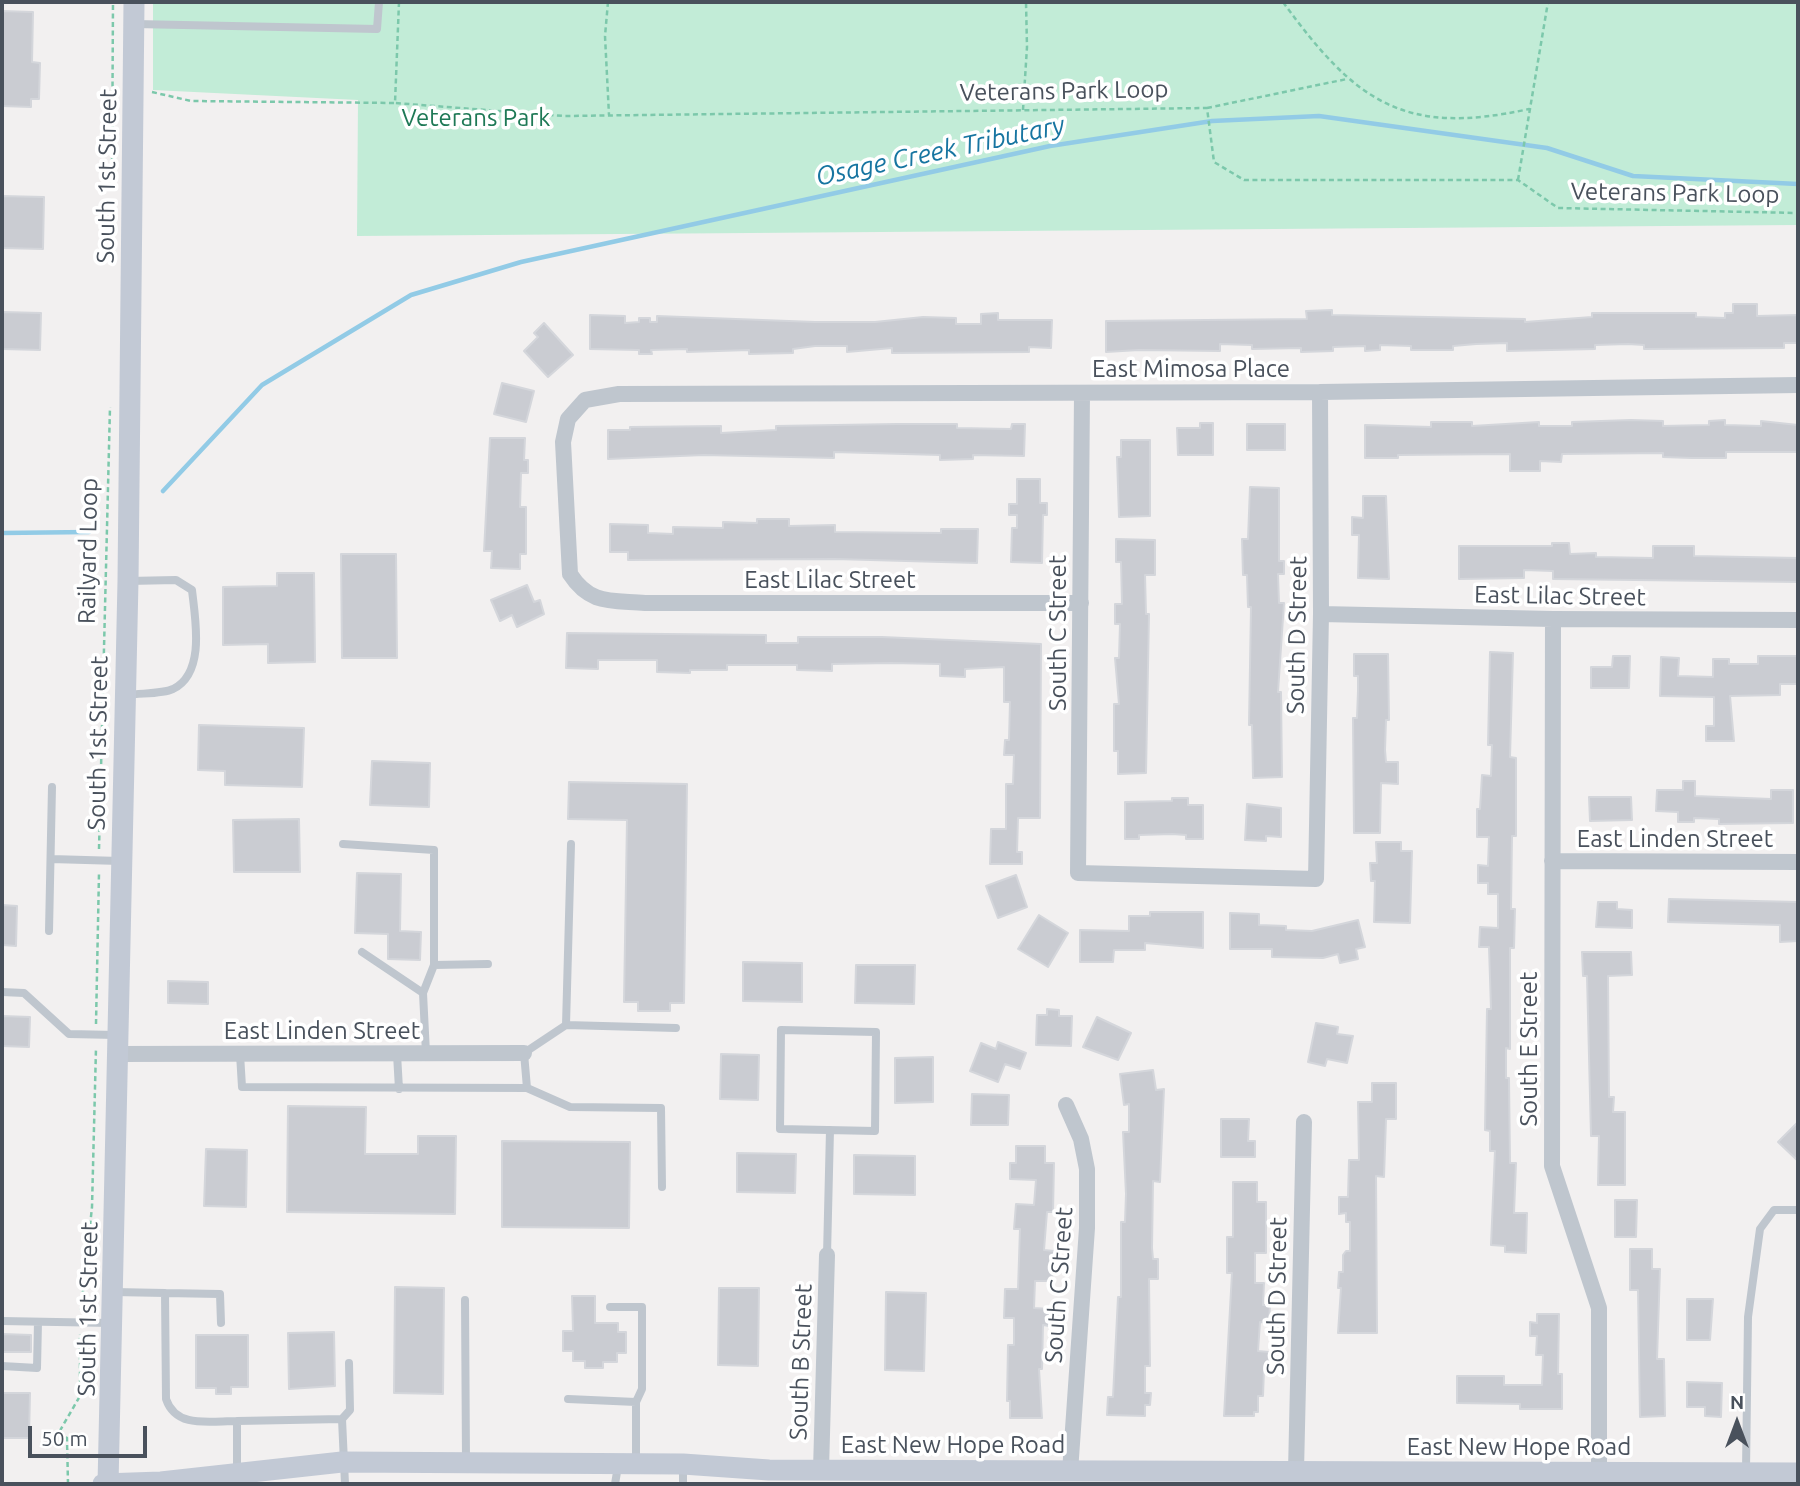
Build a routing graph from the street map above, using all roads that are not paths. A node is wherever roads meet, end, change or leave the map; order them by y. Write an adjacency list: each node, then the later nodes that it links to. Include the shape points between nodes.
1 (134, 2): 3 (street, South 1st Street)
2 (379, 2): 3 (lane, via 377,29)
3 (134, 24): 7 (street, South 1st Street)
4 (1798, 385): 5 (street, East Mimosa Place)
5 (1320, 392): 6 (street, East Mimosa Place); 10 (street, South D Street)
6 (1082, 393): 8 (street, East Mimosa Place, via 619,394 585,400 568,419 563,442 570,574); 9 (street, South C Street)
7 (128, 580): 13 (street, South 1st Street); 13 (lane, via 176,580 192,590 197,634 190,672 173,689)
8 (582, 591): 9 (street, East Lilac Street, via 601,600 645,603)
9 (1081, 603): 21 (street, South C Street, via 1078,873)
10 (1321, 614): 11 (street, East Lilac Street); 21 (street, South D Street)
11 (1553, 619): 12 (street, East Lilac Street); 19 (street, South E Street)
12 (1798, 620)
13 (125, 695): 18 (street, South 1st Street)
14 (52, 787): 17 (lane)
15 (343, 844): 25 (lane, via 434,850)
16 (572, 844): 28 (lane)
17 (51, 859): 18 (lane); 22 (lane)
18 (122, 861): 30 (street, South 1st Street)
19 (1552, 861): 20 (street, East Linden Street); 61 (street, South E Street, via 1552,1166 1599,1308)
20 (1798, 862)
21 (1316, 879)
22 (49, 931)
23 (362, 952): 27 (lane)
24 (488, 964): 25 (lane)
25 (433, 965): 27 (lane)
26 (2, 992): 30 (lane, via 24,993 69,1034)
27 (423, 993): 31 (lane)
28 (566, 1025): 29 (lane); 32 (lane)
29 (676, 1028)
30 (119, 1045): 33 (street, East Linden Street); 43 (street, South 1st Street)
31 (426, 1053): 32 (street, East Linden Street); 34 (street, East Linden Street)
32 (524, 1053): 35 (lane)
33 (240, 1054): 34 (street, East Linden Street); 36 (lane, via 242,1087)
34 (397, 1054): 36 (lane)
35 (527, 1088): 36 (lane); 40 (lane, via 570,1107 661,1108)
36 (399, 1089)
37 (1066, 1105): 62 (street, South C Street, via 1081,1139 1087,1169)
38 (1304, 1122): 60 (street, South D Street)
39 (830, 1130): 39 (lane, via 875,1130 876,1032 781,1030 780,1129); 42 (lane)
40 (662, 1186)
41 (1798, 1210): 63 (lane, via 1774,1210 1760,1228 1748,1317)
42 (827, 1255): 67 (street, South B Street)
43 (114, 1292): 44 (lane); 49 (street, South 1st Street)
44 (165, 1293): 50 (lane, via 220,1294); 56 (lane, via 170,1412 195,1422)
45 (465, 1300): 57 (lane)
46 (610, 1307): 54 (lane, via 642,1307 642,1389)
47 (2, 1321): 48 (lane)
48 (38, 1322): 49 (lane); 52 (lane, via 37,1368)
49 (114, 1323): 70 (street, South 1st Street)
50 (221, 1323)
51 (349, 1363): 55 (lane, via 350,1410)
52 (2, 1366)
53 (568, 1399): 54 (lane)
54 (636, 1402): 59 (lane)
55 (342, 1419): 56 (lane); 58 (lane)
56 (237, 1421): 66 (lane)
57 (466, 1461): 58 (street, East New Hope Road); 59 (street, East New Hope Road)
58 (342, 1462): 66 (street, East New Hope Road); 71 (lane)
59 (627, 1463): 65 (street, East New Hope Road); 72 (lane)
60 (1296, 1471): 61 (street, East New Hope Road); 62 (street, East New Hope Road)
61 (1599, 1471): 68 (street, East New Hope Road)
62 (1070, 1472): 67 (street, East New Hope Road)
63 (1746, 1473): 64 (street, East New Hope Road); 68 (street, East New Hope Road)
64 (1798, 1473)
65 (683, 1474): 67 (street, East New Hope Road)
66 (230, 1477): 70 (street, East New Hope Road)
67 (821, 1477)
68 (1670, 1479)
69 (103, 1484): 70 (street, East New Hope Road)
70 (108, 1484)
71 (345, 1484)
72 (615, 1484)

